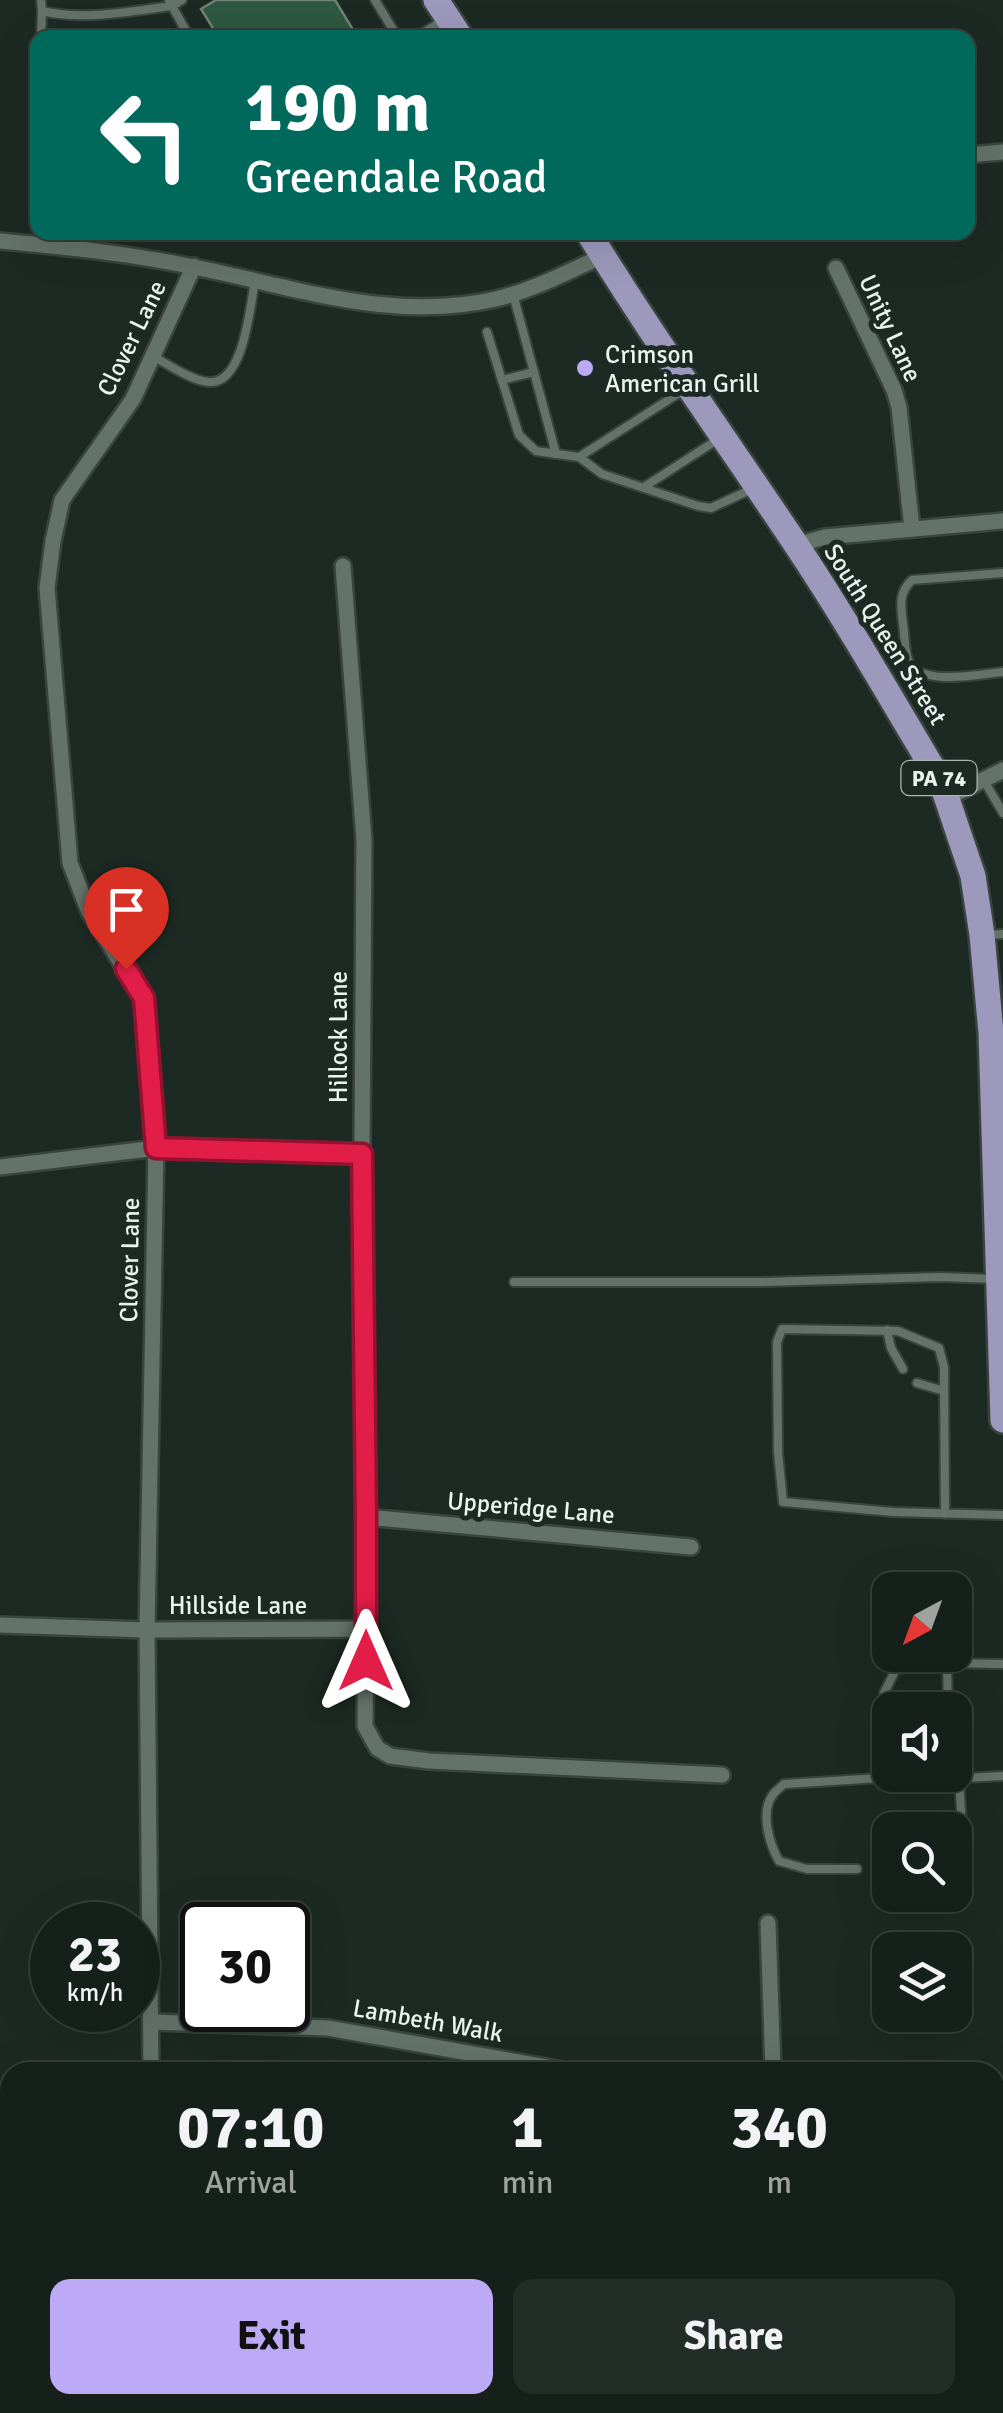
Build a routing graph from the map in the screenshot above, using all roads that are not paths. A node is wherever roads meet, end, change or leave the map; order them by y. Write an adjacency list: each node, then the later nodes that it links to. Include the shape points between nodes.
1 (42, 0): 5 (lane)
2 (182, 0): 4 (lane)
3 (375, 0): 8 (lane)
4 (170, 3): 5 (lane, via 100,14); 7 (lane)
5 (42, 11): 6 (lane)
6 (42, 30)
7 (185, 30)
8 (393, 30)
9 (1003, 152): 10 (street)
10 (975, 154)
11 (593, 240): 13 (main road, South Queen Street / PA 74)
12 (0, 242): 14 (street)
13 (602, 256): 17 (street); 22 (main road, South Queen Street / PA 74)
14 (194, 266): 16 (street); 19 (street, Clover Lane)
15 (836, 268): 29 (street, Unity Lane, via 894,390)
16 (255, 281): 17 (street, via 407,308); 19 (lane, via 239,356 223,380 208,383)
17 (513, 293): 20 (lane)
18 (487, 332): 21 (lane)
19 (153, 356): 41 (street, Clover Lane, via 134,399 62,500 47,588 70,863 90,912 144,998)
20 (534, 372): 21 (lane); 24 (lane)
21 (502, 380): 24 (lane, via 518,435 536,450)
22 (688, 388): 23 (main road, South Queen Street / PA 74); 25 (lane)
23 (721, 437): 26 (main road, South Queen Street / PA 74); 27 (lane)
24 (556, 454): 25 (lane)
25 (579, 457): 27 (lane, via 602,474)
26 (756, 487): 27 (lane, via 711,508); 30 (main road, South Queen Street / PA 74)
27 (644, 488)
28 (1003, 521): 29 (street)
29 (912, 529): 30 (street)
30 (796, 545): 36 (main road, South Queen Street / PA 74)
31 (343, 566): 42 (street, Hillock Lane, via 364,840)
32 (1003, 572): 33 (lane, via 912,580 901,604 908,661 917,670 941,677)
33 (1003, 672)
34 (1003, 770): 35 (street)
35 (984, 779): 36 (street); 37 (lane)
36 (948, 798): 38 (main road, South Queen Street / PA 74)
37 (1003, 812)
38 (993, 934): 39 (main road, South Queen Street / PA 74)
39 (997, 1033): 40 (main road, South Queen Street / PA 74)
40 (997, 1066): 44 (main road, South Queen Street / PA 74)
41 (156, 1148): 42 (street); 43 (street); 57 (street, Clover Lane)
42 (362, 1154): 53 (street, Hillock Lane)
43 (0, 1166)
44 (998, 1280): 45 (lane); 50 (main road, South Queen Street / PA 74)
45 (514, 1282)
46 (888, 1330): 47 (lane); 49 (lane, via 939,1348); 51 (lane, via 782,1329 783,1502)
47 (902, 1368)
48 (917, 1382): 49 (lane)
49 (944, 1390): 51 (lane)
50 (1003, 1420)
51 (946, 1514): 52 (lane)
52 (1003, 1515)
53 (366, 1517): 54 (street, Upperidge Lane); 56 (street, Hillock Lane)
54 (692, 1547)
55 (0, 1625): 57 (street, Hillside Lane)
56 (366, 1628): 57 (street, Hillside Lane); 60 (street, via 365,1726 390,1756)
57 (147, 1630): 65 (street, Clover Lane)
58 (972, 1663): 59 (lane)
59 (1003, 1664)
60 (722, 1775)
61 (1003, 1776): 62 (lane)
62 (972, 1777)
63 (872, 1778): 64 (lane, via 784,1784 767,1810 778,1862)
64 (857, 1869)
65 (150, 1902)
66 (768, 1923): 71 (street)
67 (160, 2022): 70 (street, Lambeth Walk, via 328,2028)
68 (152, 2032): 69 (street, Clover Lane)
69 (151, 2062)
70 (520, 2062)
71 (773, 2062)

